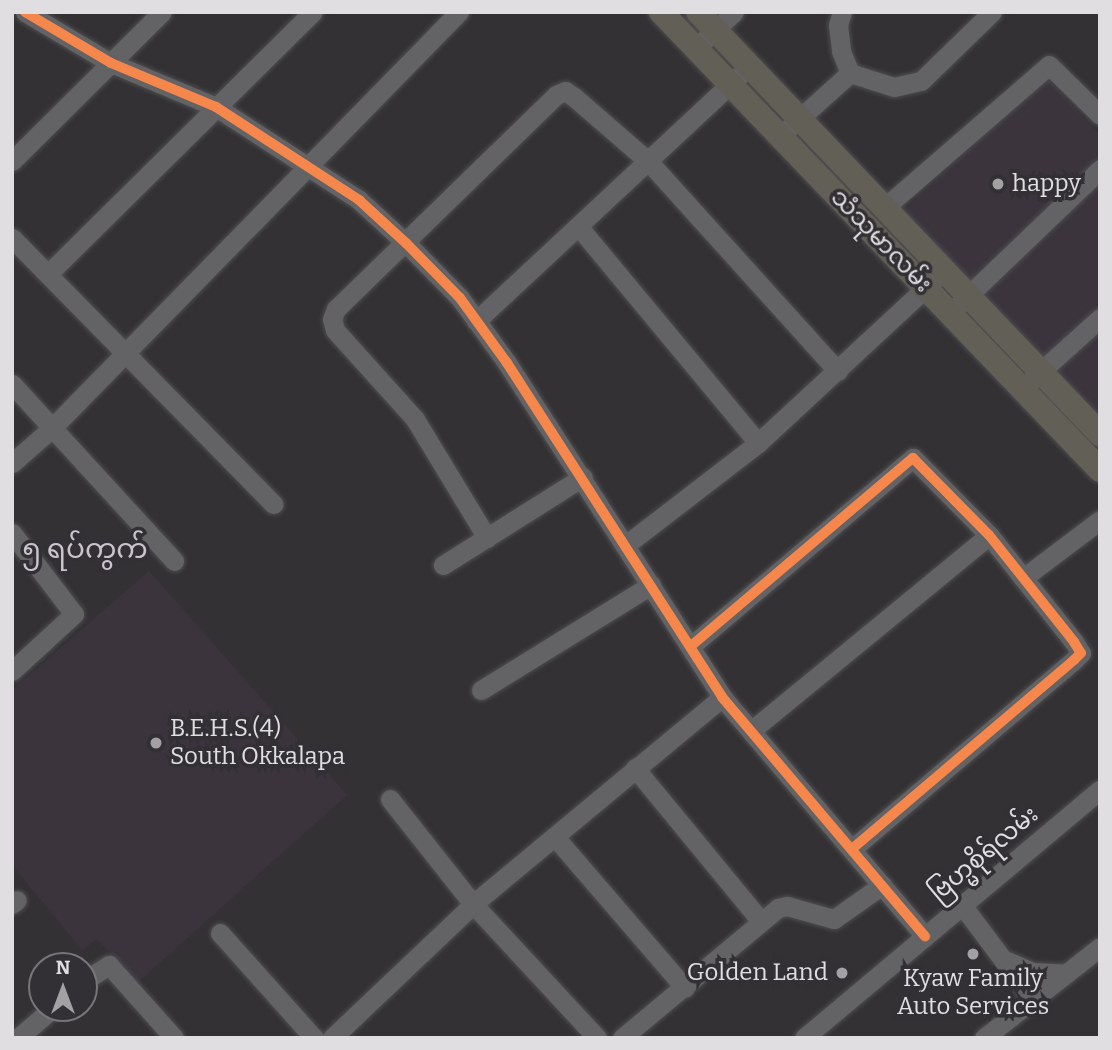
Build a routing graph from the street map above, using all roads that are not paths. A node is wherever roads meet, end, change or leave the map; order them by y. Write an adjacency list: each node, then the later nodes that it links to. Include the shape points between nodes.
1 (25, 12): 11 (street)
2 (162, 12): 11 (street)
3 (313, 12): 15 (street)
4 (459, 12): 20 (street)
5 (661, 12): 10 (main road, သံသုမာလမ်း)
6 (734, 12): 9 (street)
7 (842, 12): 13 (street, via 838,25 841,51)
8 (992, 12): 13 (street, via 921,81 894,87)
9 (707, 21): 10 (street); 12 (main road, သံသုမာလမ်း)
10 (696, 48): 14 (main road, သံသုမာလမ်း)
11 (111, 63): 15 (street); 18 (street)
12 (749, 66): 14 (street); 17 (main road, သံသုမာလမ်း)
13 (850, 73): 17 (street)
14 (730, 83): 17 (main road, သံသုမာလမ်း); 19 (street)
15 (216, 107): 20 (street); 27 (street)
16 (1099, 114): 22 (street, via 1049,65)
17 (790, 127): 22 (main road, သံသုမာလမ်း); 28 (main road, သံသုမာလမ်း)
18 (12, 162)
19 (648, 162): 23 (street); 25 (street, via 565,91 555,95); 33 (street)
20 (309, 166): 25 (street, via 359,200); 32 (street)
21 (1100, 169): 29 (street)
22 (884, 208): 26 (main road, သံသုမာလမ်း)
23 (578, 226): 31 (street); 38 (street)
24 (12, 238): 27 (street)
25 (406, 243): 31 (street); 46 (street, via 336,309 332,319 335,330 415,419)
26 (944, 271): 28 (street); 29 (main road, သံသုမာလမ်း)
27 (49, 273): 32 (street)
28 (926, 289): 29 (main road, သံသုမာလမ်း); 33 (street)
29 (959, 304): 34 (main road, သံသုမာလမ်း)
30 (1100, 318): 34 (street)
31 (477, 321): 41 (street)
32 (126, 352): 36 (street); 42 (street)
33 (838, 371): 38 (street)
34 (1031, 380): 37 (main road, သံသုမာလမ်း); 40 (main road, သံသုမာလမ်း)
35 (12, 384): 36 (street)
36 (52, 428): 39 (street); 48 (street)
37 (1100, 434)
38 (758, 443): 47 (street)
39 (12, 463)
40 (1098, 464)
41 (583, 477): 46 (street); 47 (street)
42 (273, 504)
43 (1100, 520): 50 (street)
44 (12, 533): 53 (street, via 74,614)
45 (989, 535): 50 (street); 52 (street, via 913,458); 56 (street)
46 (487, 538): 49 (street)
47 (627, 544): 51 (street)
48 (174, 561)
49 (443, 565)
50 (1023, 578): 61 (street, via 1081,653)
51 (651, 585): 52 (street); 54 (street)
52 (691, 646): 55 (street)
53 (12, 671)
54 (481, 690)
55 (722, 696): 56 (street); 57 (street)
56 (752, 730): 61 (street)
57 (635, 768): 60 (street); 65 (street)
58 (1100, 790): 64 (street, ဗြဟ္မစိုရ်လမ်း)
59 (390, 799): 63 (street)
60 (555, 837): 63 (street); 72 (street)
61 (852, 849): 62 (street)
62 (882, 885): 65 (street, via 834,919 787,906); 67 (street)
63 (473, 904): 77 (street); 78 (street)
64 (962, 905): 67 (street, ဗြဟ္မစိုရ်လမ်း); 69 (street)
65 (760, 920): 72 (street)
66 (220, 933): 76 (street)
67 (925, 936): 80 (street, ဗြဟ္မစိုရ်လမ်း)
68 (1096, 958): 71 (street)
69 (1003, 959): 71 (street, via 1033,972); 73 (street)
70 (98, 972): 75 (street, via 109,965)
71 (1066, 974): 73 (street)
72 (685, 988): 79 (street)
73 (1033, 1000): 74 (street)
74 (1008, 1031): 81 (street)
75 (174, 1038)
76 (314, 1038)
77 (332, 1038)
78 (597, 1038)
79 (622, 1038)
80 (804, 1038)
81 (984, 1038)

